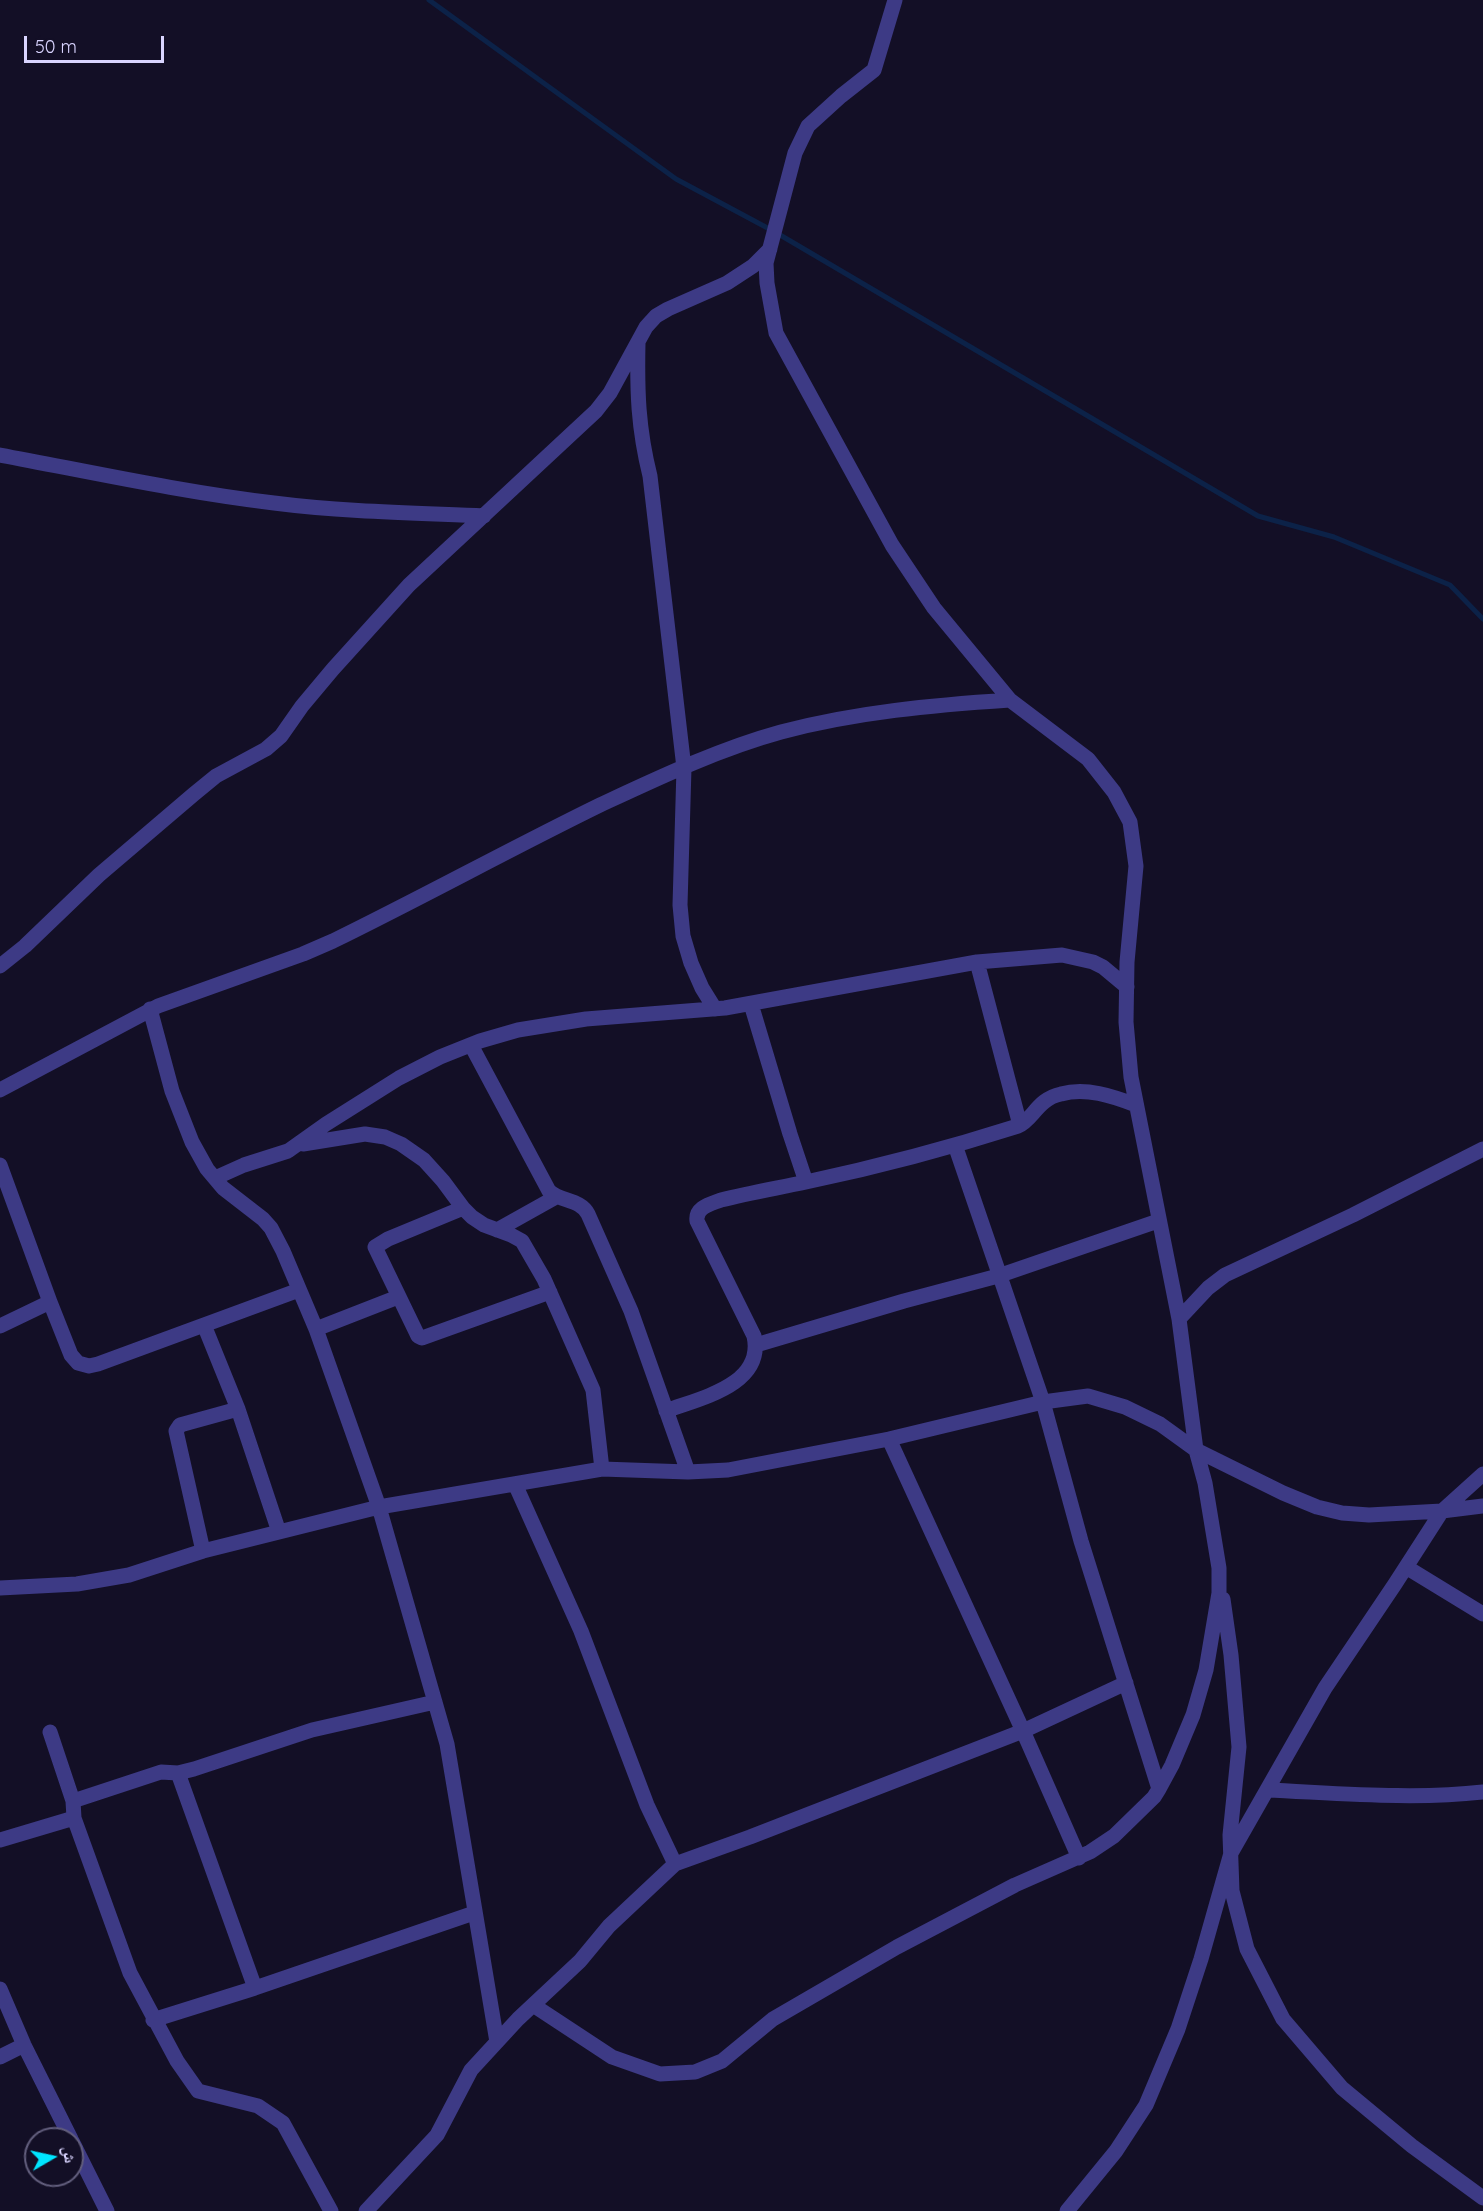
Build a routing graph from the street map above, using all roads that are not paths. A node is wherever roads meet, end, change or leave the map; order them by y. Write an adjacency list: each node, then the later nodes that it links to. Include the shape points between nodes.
1 (895, 0): 2 (street, via 874,70 808,126 795,153)
2 (772, 246): 3 (street, via 753,266 727,284 656,316); 6 (street, via 766,263 766,283 776,333 892,545 934,608)
3 (638, 340): 5 (street, via 596,411); 7 (street, via 639,425 650,476)
4 (0, 455): 5 (street, via 275,503)
5 (484, 516): 8 (street, via 377,619 281,736 266,749 216,776 99,875 25,946)
6 (1010, 700): 7 (street, via 932,705 820,723 780,733); 10 (street, via 1088,759 1114,792 1130,822 1136,866)
7 (684, 768): 12 (street, via 536,836 333,941); 13 (street, via 680,905 683,936 702,988)
8 (2, 962)
9 (977, 962): 10 (street, via 1062,955 1080,958 1103,967); 11 (street); 17 (street)
10 (1127, 987): 16 (street, via 1126,1022)
11 (751, 1004): 13 (street); 23 (street)
12 (150, 1009): 15 (street); 22 (street, via 181,1116)
13 (715, 1009): 14 (street, via 586,1019 518,1030)
14 (471, 1045): 18 (street, via 399,1078); 24 (street, via 543,1182)
15 (0, 1090)
16 (1136, 1105): 17 (street, via 1091,1092 1061,1094 1037,1106); 26 (street)
17 (1020, 1125): 19 (street)
18 (299, 1144): 22 (street); 25 (street, via 355,1134 385,1137 424,1161)
19 (955, 1145): 23 (street); 28 (street)
20 (1483, 1149): 33 (street, via 1225,1275)
21 (0, 1165): 32 (street)
22 (215, 1178): 29 (street, via 271,1228)
23 (806, 1182): 37 (street, via 721,1200 696,1216)
24 (556, 1197): 27 (street); 40 (street, via 580,1204 588,1214 631,1311)
25 (463, 1209): 27 (street); 31 (street, via 375,1247)
26 (1158, 1221): 28 (street); 33 (street)
27 (497, 1230): 30 (street, via 522,1241)
28 (998, 1276): 37 (street); 38 (street)
29 (299, 1290): 34 (street); 36 (street)
30 (550, 1292): 31 (street, via 422,1338); 43 (street, via 593,1390)
31 (398, 1297): 36 (street)
32 (50, 1302): 34 (street, via 71,1355 78,1363 89,1366); 35 (street)
33 (1179, 1319): 42 (street)
34 (204, 1325): 39 (street)
35 (0, 1326)
36 (316, 1329): 48 (street)
37 (756, 1345): 40 (street, via 752,1364 737,1381)
38 (1043, 1402): 41 (street); 42 (street, via 1088,1396 1125,1407 1160,1424); 56 (street)
39 (238, 1409): 50 (street); 51 (street, via 180,1425 176,1431)
40 (666, 1411): 44 (street)
41 (889, 1439): 44 (street, via 755,1466); 58 (street)
42 (1196, 1450): 49 (street, via 1317,1507 1369,1515); 52 (street)
43 (602, 1469): 44 (street); 46 (street)
44 (688, 1472)
45 (1483, 1474): 49 (street)
46 (514, 1484): 48 (street); 69 (street, via 581,1631 647,1805)
47 (1483, 1506): 49 (street)
48 (379, 1507): 50 (street); 57 (street)
49 (1442, 1511): 53 (street)
50 (279, 1532): 51 (street)
51 (203, 1551): 54 (street, via 129,1575 76,1584)
52 (1219, 1568): 61 (street, via 1219,1593 1206,1670 1172,1765); 67 (street, via 1239,1747)
53 (1406, 1568): 55 (street); 62 (street, via 1325,1688)
54 (0, 1588)
55 (1483, 1614)
56 (1126, 1683): 58 (street); 61 (street)
57 (435, 1702): 60 (street, via 312,1730); 70 (street, via 447,1744)
58 (1023, 1731): 68 (street); 69 (street)
59 (50, 1732): 64 (street)
60 (178, 1773): 64 (street, via 161,1772); 71 (street)
61 (1159, 1789): 68 (street, via 1114,1836)
62 (1267, 1790): 63 (street, via 1366,1794); 67 (street)
63 (1483, 1792)
64 (73, 1802): 65 (street)
65 (74, 1818): 66 (street); 74 (street, via 130,1973)
66 (0, 1840)
67 (1231, 1853): 80 (street, via 1232,1891 1247,1949 1283,2019 1342,2088); 84 (street, via 1178,2029 1146,2105 1116,2151)
68 (1079, 1858): 73 (street, via 1015,1885 897,1947 773,2019 722,2061 696,2072 660,2074 612,2057)
69 (675, 1864): 73 (street)
70 (474, 1913): 71 (street); 75 (street)
71 (255, 1988): 74 (street)
72 (0, 1989): 76 (street)
73 (532, 2005): 75 (street)
74 (153, 2020): 82 (street, via 198,2091 258,2106 283,2123)
75 (497, 2042): 83 (street, via 471,2070 437,2134)
76 (24, 2045): 77 (street); 78 (street)
77 (0, 2057)
78 (65, 2127)
79 (84, 2164): 81 (street)
80 (1483, 2198)
81 (107, 2211)
82 (331, 2211)
83 (366, 2211)
84 (1067, 2211)

